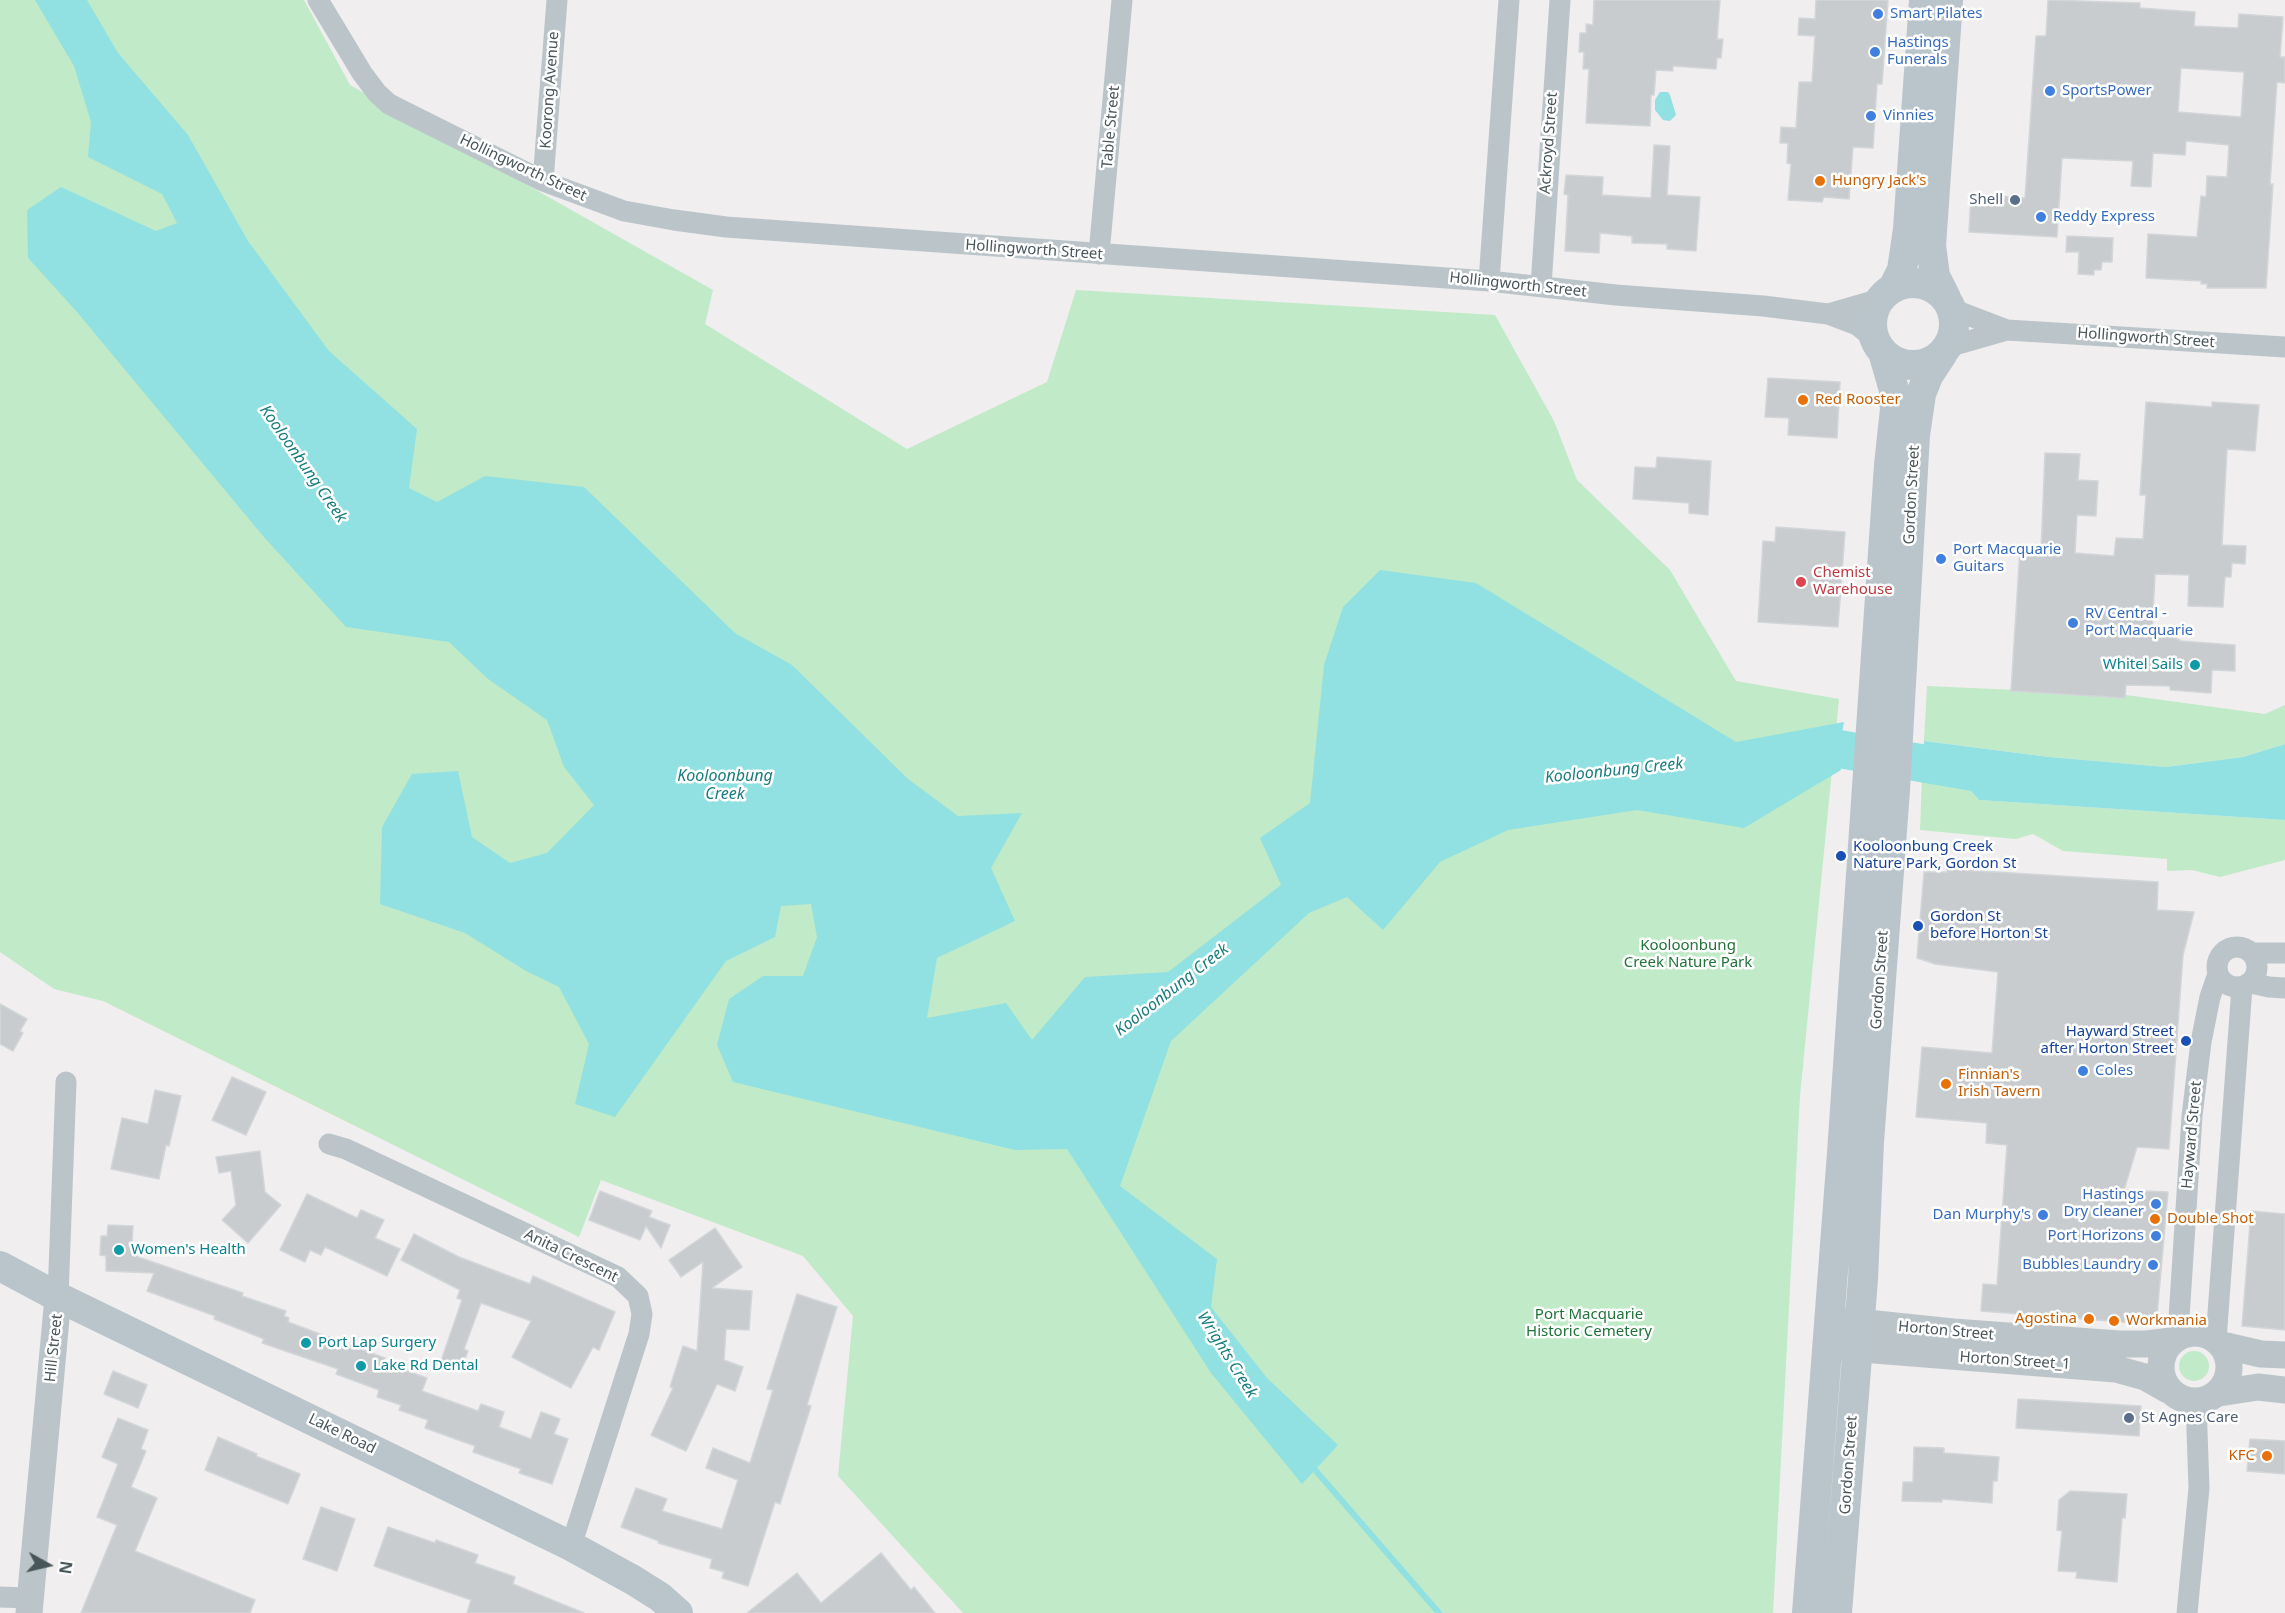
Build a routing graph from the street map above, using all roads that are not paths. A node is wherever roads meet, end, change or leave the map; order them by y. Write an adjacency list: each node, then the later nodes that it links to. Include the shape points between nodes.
1 (318, 0): 8 (street, Hollingworth Street, via 362,73 389,104)
2 (557, 0): 8 (street, Koorong Avenue)
3 (1122, 0): 9 (street, Table Street)
4 (1509, 0): 10 (street)
5 (1560, 0): 11 (street, Ackroyd Street)
6 (1924, 0): 12 (main road, via 1908,229 1902,270)
7 (1948, 0): 13 (main road, via 1931,246 1935,276)
8 (543, 181): 9 (street, Hollingworth Street, via 606,206 674,220)
9 (1100, 254): 10 (street, Hollingworth Street)
10 (1488, 281): 11 (street, Hollingworth Street)
11 (1541, 286): 14 (street, Hollingworth Street)
12 (1886, 293): 13 (main road, via 1902,284 1919,283 1931,286); 14 (street, Hollingworth Street); 16 (main road, via 1873,314 1872,331)
13 (1949, 304): 15 (street, Hollingworth Street); 18 (main road, via 1954,328)
14 (1828, 314): 16 (street, Hollingworth Street, via 1857,325)
15 (2007, 330): 17 (street, Hollingworth Street); 18 (street, Hollingworth Street)
16 (1879, 346): 18 (main road, via 1899,363 1914,365 1934,360); 19 (main road, Gordon Street, via 1894,390 1895,409)
17 (2285, 347)
18 (1945, 350): 19 (main road, Gordon Street, via 1921,394)
19 (1885, 728): 20 (main road, Gordon Street)
20 (1881, 788): 30 (main road, Gordon Street); 31 (main road, Gordon Street, via 1877,1015)
21 (2252, 953): 22 (street); 23 (street, via 2240,947 2226,950 2218,961); 24 (street, via 2257,972)
22 (2285, 953)
23 (2218, 974): 24 (street, via 2232,987); 32 (street, Hayward Street, via 2201,1041 2192,1116)
24 (2246, 985): 25 (street); 33 (street)
25 (2285, 988)
26 (66, 1082): 29 (street, Hill Street)
27 (329, 1144): 38 (street, Anita Crescent, via 618,1277 638,1296 642,1314 639,1334)
28 (0, 1266): 29 (main road, Lake Road)
29 (58, 1297): 38 (main road, Lake Road); 40 (street, Hill Street)
30 (1827, 1333): 31 (street, Horton Street); 42 (main road, Gordon Street)
31 (1858, 1335): 32 (street, Horton Street, via 1953,1332 2120,1344); 35 (street, Horton Street_1, via 2116,1369 2145,1377); 43 (main road, Gordon Street)
32 (2176, 1338): 33 (street, via 2193,1332); 35 (street, via 2162,1356 2160,1368)
33 (2219, 1343): 34 (street, via 2261,1354); 37 (street, via 2229,1367 2227,1379)
34 (2285, 1355)
35 (2168, 1390): 37 (street, via 2184,1400)
36 (2285, 1390): 37 (street, via 2258,1387)
37 (2207, 1398): 44 (street)
38 (571, 1546): 41 (main road, Lake Road, via 633,1580)
39 (0, 1597): 40 (street)
40 (29, 1606)
41 (678, 1613)
42 (1807, 1613)
43 (1838, 1613)
44 (2187, 1613)

